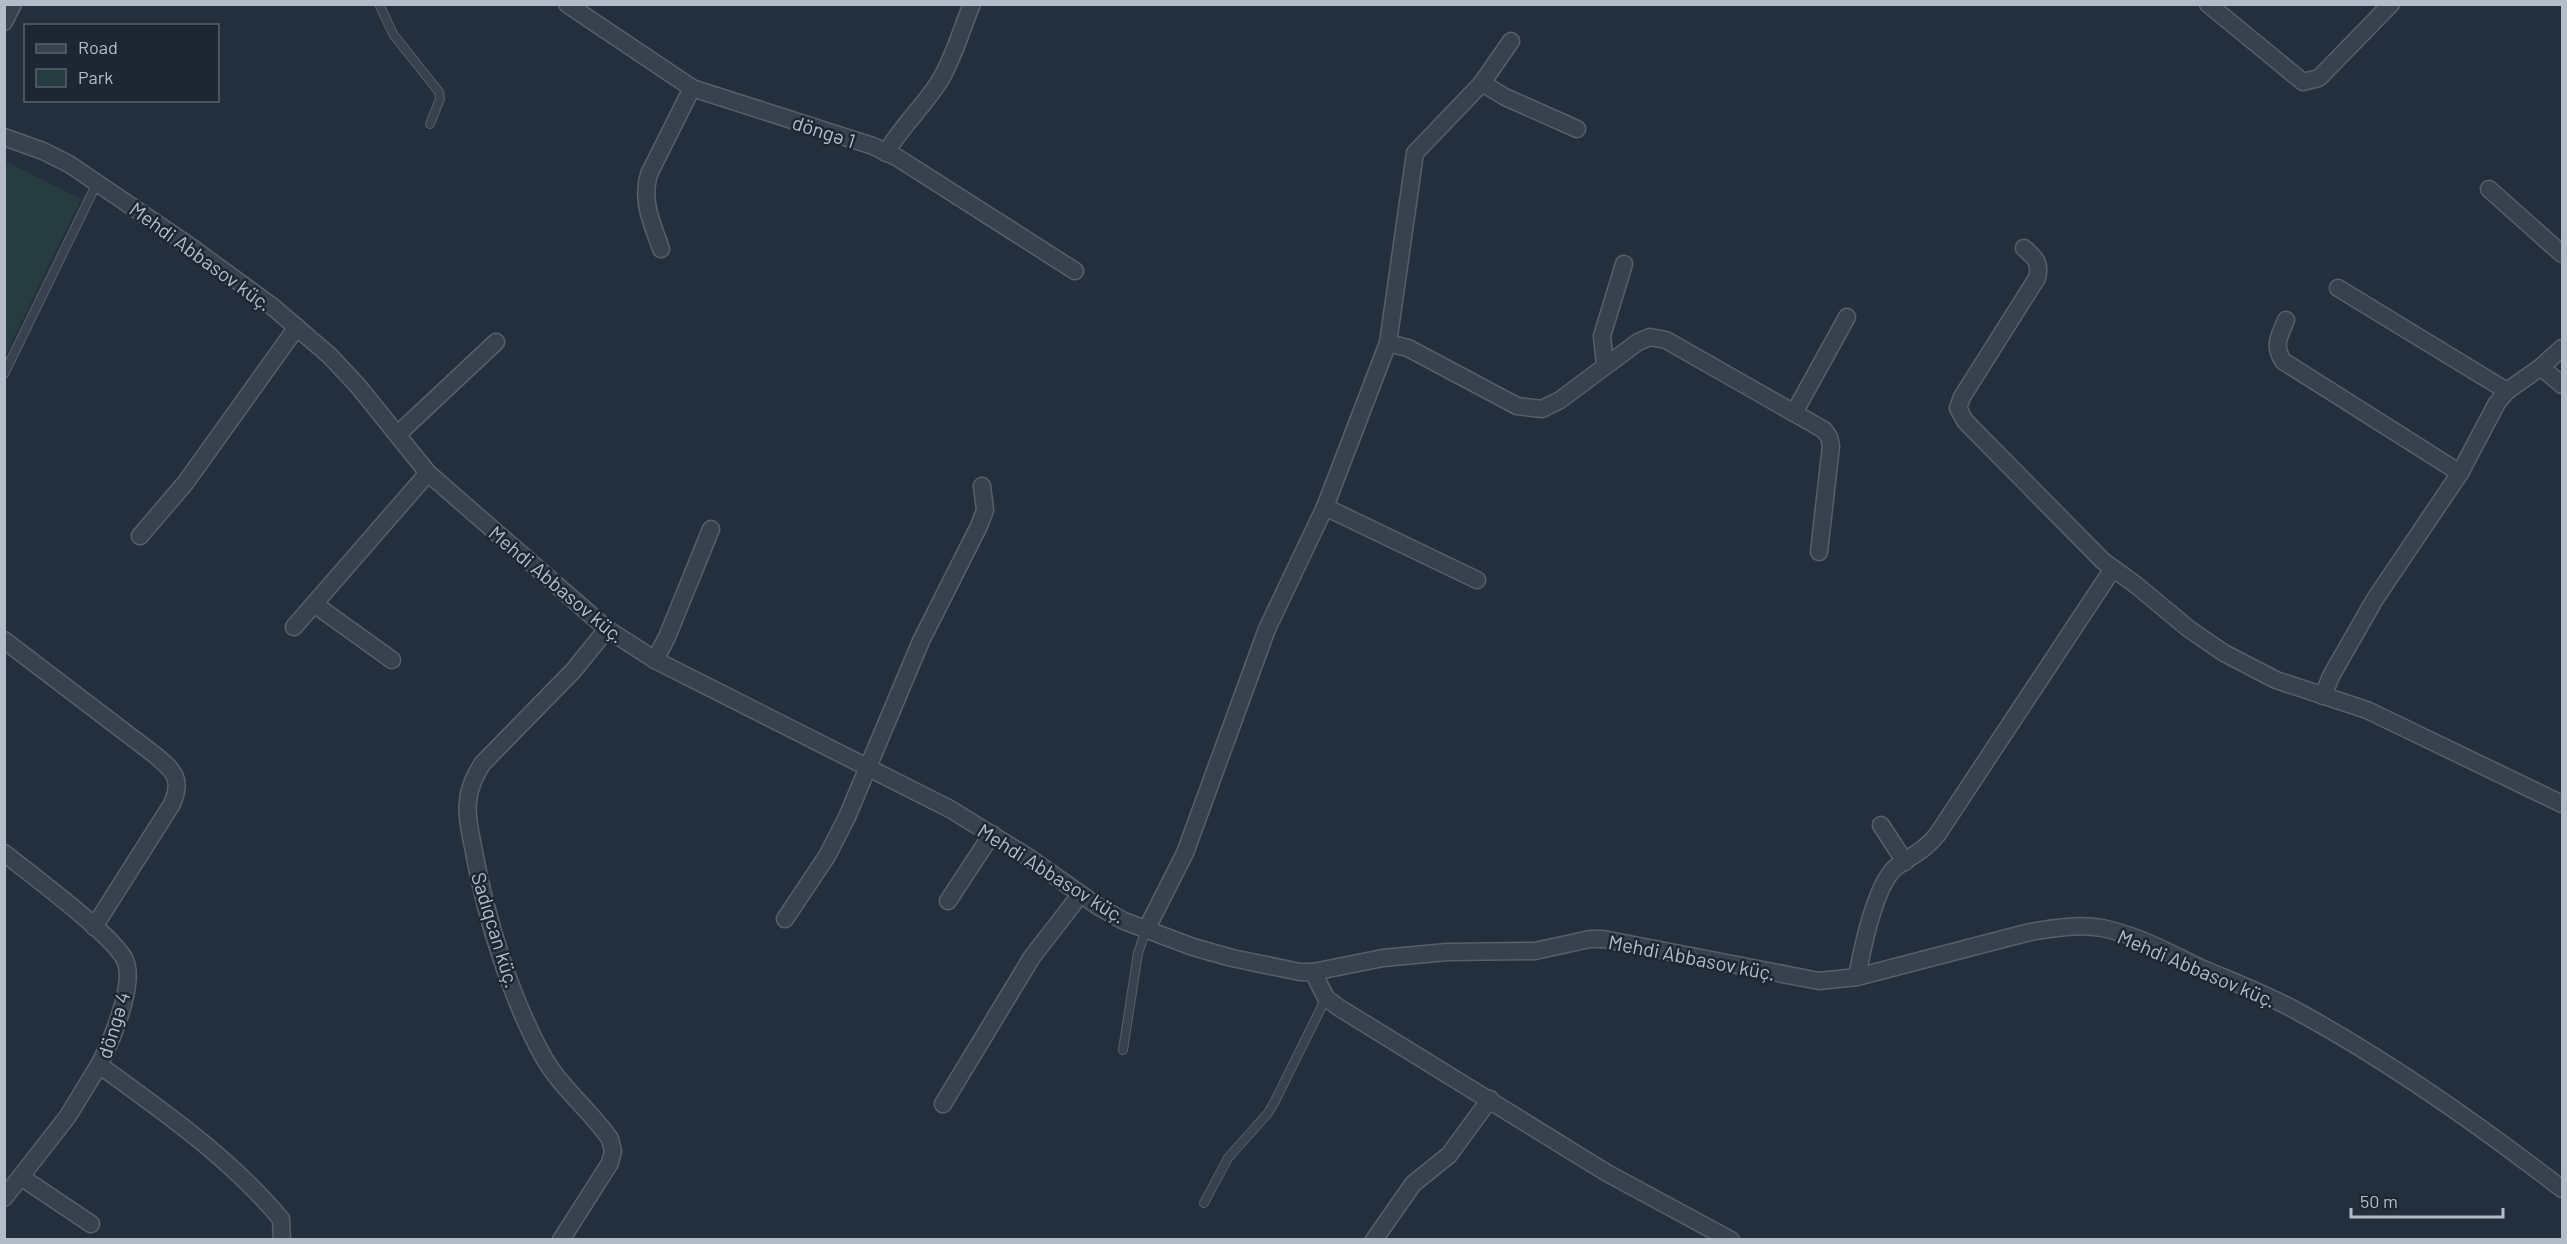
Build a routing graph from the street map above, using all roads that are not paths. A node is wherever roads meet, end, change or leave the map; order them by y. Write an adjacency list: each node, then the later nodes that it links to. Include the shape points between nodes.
1 (14, 4): 7 (street)
2 (379, 4): 11 (lane, via 393,34 439,92)
3 (567, 4): 10 (street, döngə 1)
4 (972, 4): 14 (street, via 941,80)
5 (2208, 4): 6 (street, via 2303,82 2309,82 2319,78)
6 (2391, 4)
7 (4, 22)
8 (1511, 41): 9 (street)
9 (1482, 83): 12 (street); 27 (street, via 1415,153)
10 (692, 88): 14 (street, döngə 1); 18 (street, via 645,188)
11 (430, 124)
12 (1577, 129)
13 (4, 137): 15 (street, Mehdi Abbasov küç., via 43,151)
14 (886, 153): 21 (street, döngə 1)
15 (98, 182): 25 (street, Mehdi Abbasov küç.); 31 (lane)
16 (2489, 189): 19 (street)
17 (2024, 248): 43 (street, via 2038,261 2037,278 1958,408 1965,421)
18 (660, 249)
19 (2562, 254)
20 (1624, 264): 29 (street, via 1602,336)
21 (1075, 271)
22 (2338, 288): 33 (street)
23 (1847, 317): 34 (street)
24 (2286, 320): 37 (street, via 2277,342 2277,352 2283,361)
25 (297, 327): 35 (street, Mehdi Abbasov küç., via 330,356); 41 (street, via 186,482)
26 (496, 342): 35 (street)
27 (1388, 343): 29 (street, via 1408,348 1517,406 1542,409); 39 (street)
28 (2562, 348): 30 (street)
29 (1605, 365): 34 (street, via 1650,337 1666,340)
30 (2541, 367): 32 (street); 33 (street)
31 (4, 374)
32 (2562, 385)
33 (2507, 391): 37 (street)
34 (1794, 413): 42 (street, via 1824,430 1831,446)
35 (398, 434): 36 (street, Mehdi Abbasov küç.)
36 (428, 473): 45 (street); 47 (street, Mehdi Abbasov küç.)
37 (2460, 473): 51 (street, via 2375,599)
38 (982, 486): 52 (street, via 984,510 980,526 921,641)
39 (1325, 507): 44 (street); 62 (street, via 1268,629 1185,853)
40 (711, 529): 50 (street)
41 (140, 536)
42 (1819, 552)
43 (2112, 570): 51 (street, via 2224,652 2276,680); 57 (street, via 1937,836)
44 (1477, 580)
45 (314, 604): 46 (street); 49 (street)
46 (294, 627)
47 (607, 629): 50 (street, Mehdi Abbasov küç.); 76 (street, Sadıqcan küç., via 573,672 482,764 472,782 468,802 468,821 484,898 528,1027 560,1083 610,1139 613,1151 610,1163)
48 (4, 640): 61 (street, via 155,755 177,780 172,804)
49 (392, 660)
50 (655, 660): 52 (street, Mehdi Abbasov küç.)
51 (2323, 696): 53 (street, via 2367,710)
52 (868, 766): 55 (street, Mehdi Abbasov küç.); 60 (street, via 826,856)
53 (2562, 804)
54 (1881, 825): 57 (street)
55 (992, 834): 58 (street, Mehdi Abbasov küç.); 59 (street)
56 (4, 853): 61 (street, döngə 4)
57 (1905, 862): 64 (street, via 1883,887)
58 (1080, 895): 62 (street, Mehdi Abbasov küç.); 69 (street, via 1032,957)
59 (948, 901)
60 (785, 919)
61 (94, 927): 67 (street, döngə 4, via 119,951 128,974 111,1043)
62 (1146, 930): 63 (street, Mehdi Abbasov küç., via 1232,958); 66 (lane, via 1138,953)
63 (1313, 972): 64 (street, Mehdi Abbasov küç., via 1383,958 1447,952 1535,951 1603,939 1794,978 1819,981); 65 (street)
64 (1857, 977): 71 (street, Mehdi Abbasov küç., via 2058,927 2101,928 2122,934 2293,1009 2329,1029 2449,1106)
65 (1326, 998): 68 (street); 73 (lane, via 1268,1113 1228,1158)
66 (1123, 1050)
67 (99, 1065): 70 (street, via 68,1116); 75 (street, döngə 4, via 222,1160 281,1219)
68 (1490, 1099): 77 (street, via 1449,1155 1407,1190); 78 (street, via 1637,1190)
69 (943, 1104)
70 (21, 1177): 72 (street); 74 (street)
71 (2562, 1189)
72 (4, 1198)
73 (1204, 1203)
74 (92, 1224)
75 (282, 1239)
76 (561, 1239)
77 (1374, 1239)
78 (1731, 1239)

